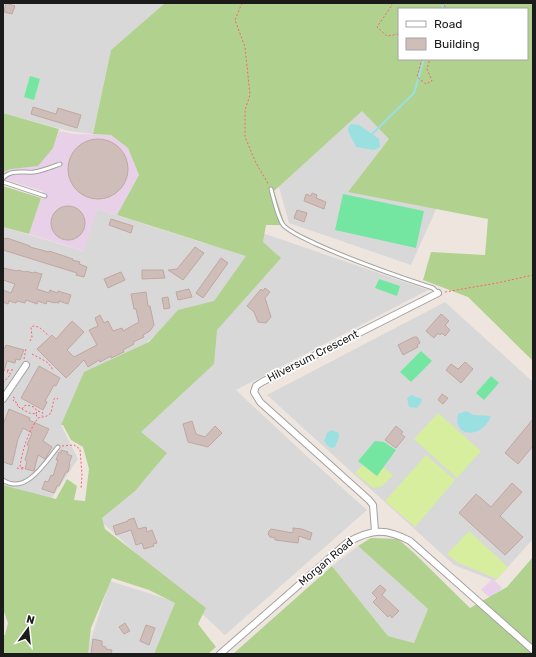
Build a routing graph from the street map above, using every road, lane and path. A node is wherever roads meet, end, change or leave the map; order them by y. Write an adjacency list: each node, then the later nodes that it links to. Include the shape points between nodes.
1 (242, 3): 9 (path, via 235,20 245,47 250,95 245,110 245,136 256,163)
2 (391, 3): 3 (path, via 377,26 387,36)
3 (398, 34)
4 (422, 60): 5 (path, via 417,76 426,84 432,81 427,69)
5 (430, 60)
6 (60, 164): 7 (lane, via 35,172 19,171)
7 (3, 178)
8 (3, 182): 10 (lane)
9 (271, 189): 12 (lane, via 284,226 298,235 378,270 433,288)
10 (46, 196)
11 (533, 275): 12 (path)
12 (438, 293): 35 (street, Hilversum Crescent, via 262,382 256,386 254,392 260,402 369,500 373,505)
13 (49, 336): 14 (path, via 39,327 33,326)
14 (30, 341)
15 (26, 348): 17 (path)
16 (32, 354): 20 (path, via 47,362)
17 (25, 364): 24 (street)
18 (19, 368): 21 (path)
19 (3, 370): 21 (path)
20 (52, 370)
21 (8, 371): 22 (path, via 11,374)
22 (3, 384)
23 (10, 395): 26 (path, via 15,398 14,401)
24 (3, 398)
25 (58, 399): 29 (path, via 54,399 51,413)
26 (22, 410): 27 (path, via 28,405); 28 (path)
27 (37, 411): 28 (path); 29 (path, via 43,413)
28 (36, 414): 30 (path)
29 (42, 416): 30 (path)
30 (38, 418): 32 (path, via 22,455 20,467 24,468)
31 (58, 447): 33 (lane, via 47,463 21,484 14,485); 34 (path, via 74,445 80,449)
32 (17, 468)
33 (3, 480)
34 (81, 489)
35 (375, 531): 36 (street, Morgan Road, via 397,534 410,541); 37 (street, Morgan Road, via 348,542)
36 (533, 650)
37 (220, 654)

